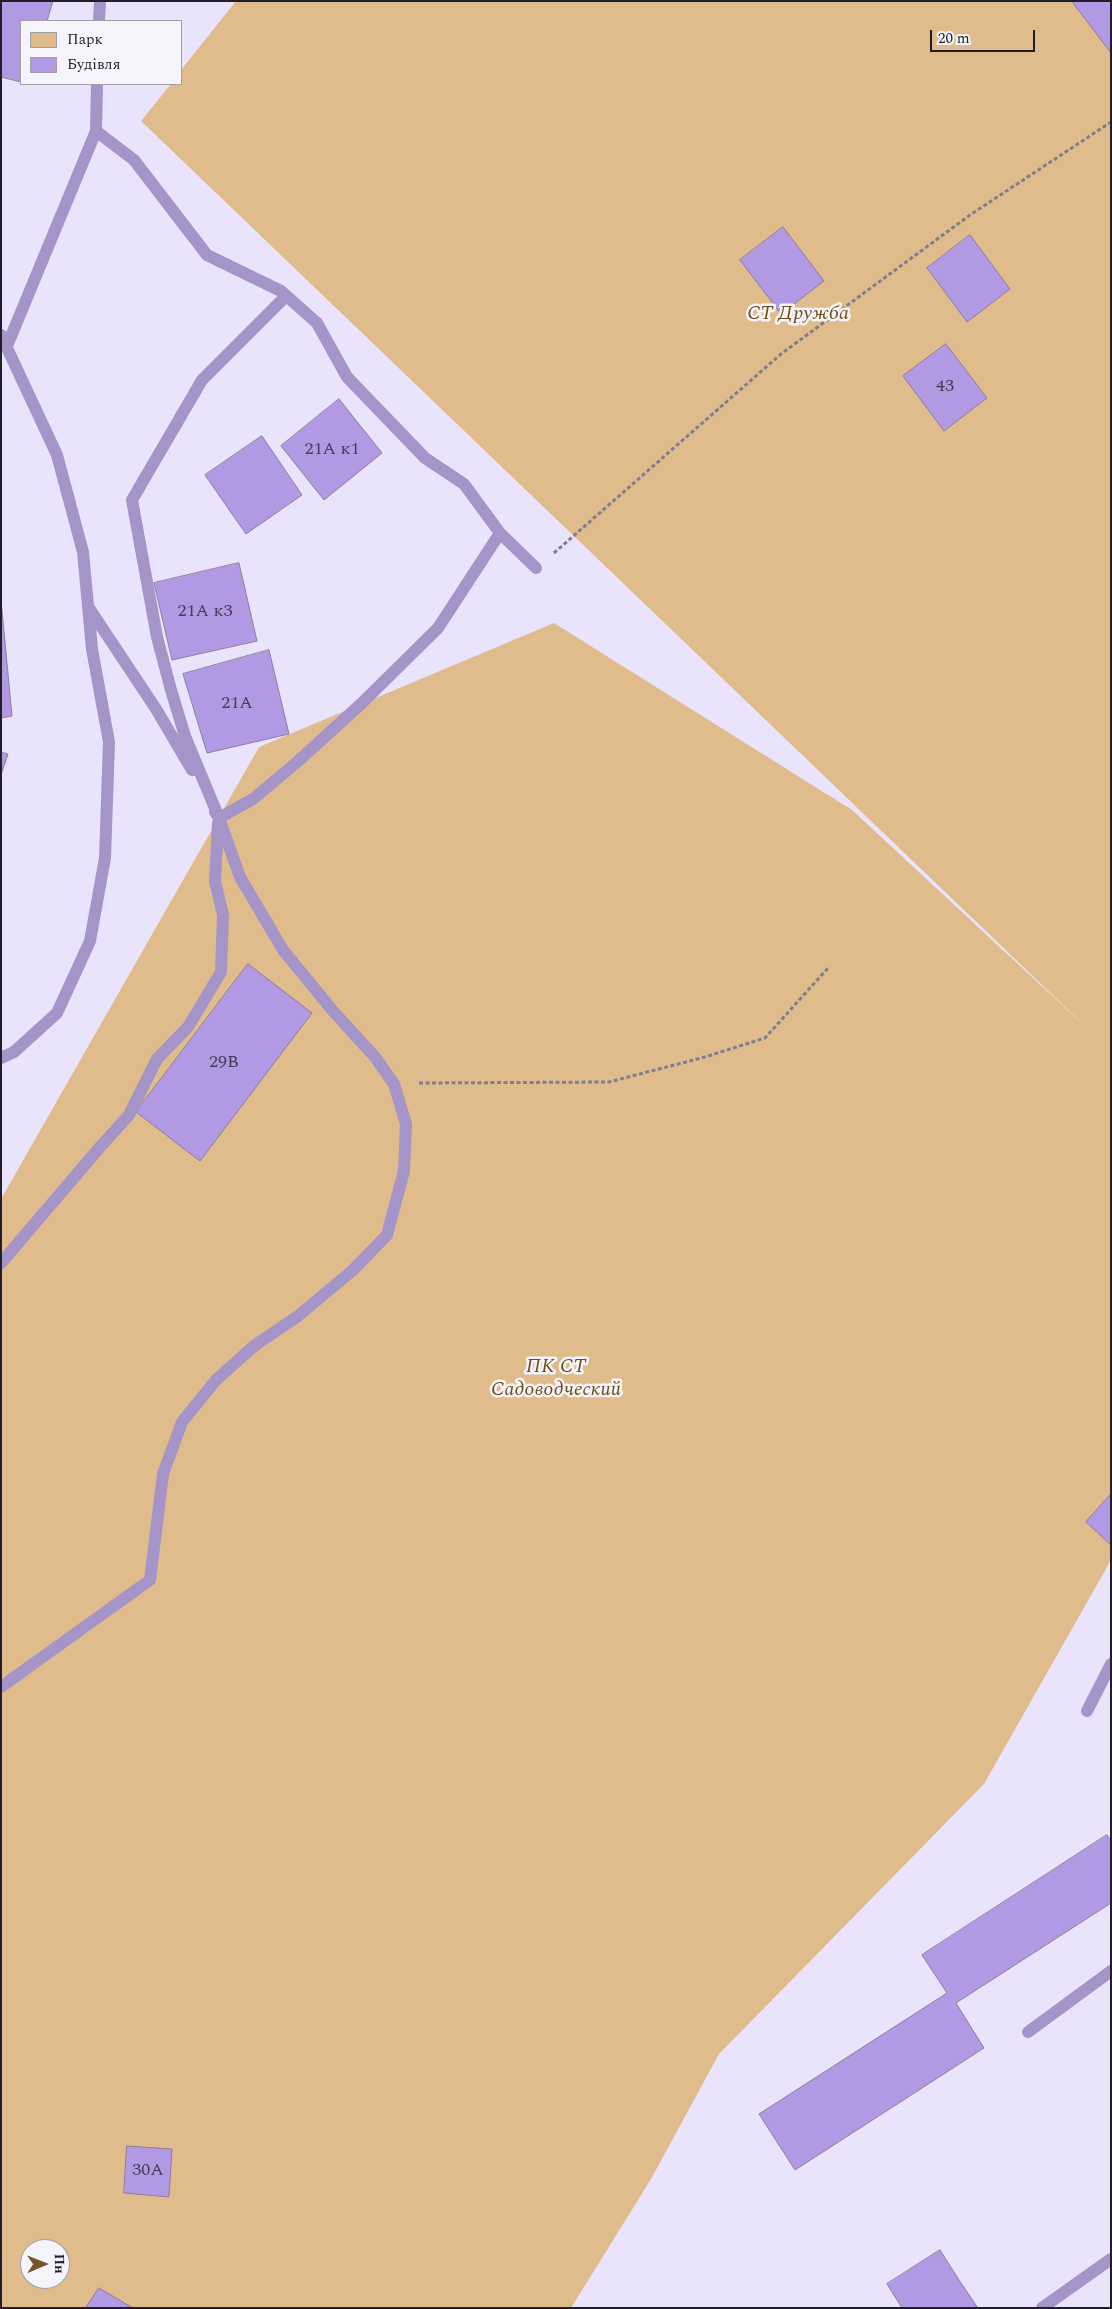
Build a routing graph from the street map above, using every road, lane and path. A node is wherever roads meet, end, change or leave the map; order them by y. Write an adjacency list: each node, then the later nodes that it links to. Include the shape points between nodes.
1 (100, 1): 2 (lane)
2 (99, 20)
3 (97, 85): 5 (lane)
4 (1111, 122): 9 (path, via 970,215 781,354)
5 (96, 131): 6 (lane, via 134,160 207,255); 7 (lane)
6 (286, 296): 8 (lane, via 316,323 347,377 425,458 464,484); 11 (lane, via 202,380 132,500 157,637 171,690 185,736)
7 (4, 340): 10 (lane, via 57,455 83,552)
8 (500, 533): 9 (lane); 11 (lane, via 438,628 296,762 253,799)
9 (536, 568)
10 (88, 606): 11 (lane, via 156,708); 13 (lane, via 92,649 109,742 105,858 90,941 57,1013 14,1052)
11 (219, 818): 14 (lane, via 240,877 283,950 375,1057); 15 (lane, via 215,881 223,916 221,972 188,1027 157,1059 129,1115)
12 (828, 968): 14 (path, via 765,1038 705,1057 609,1082)
13 (1, 1058)
14 (394, 1084): 17 (lane, via 406,1124 404,1172 387,1234 353,1270 298,1316 254,1346 222,1375 182,1422 163,1474 150,1580)
15 (1, 1263)
16 (1111, 1664): 18 (lane)
17 (1, 1687)
18 (1087, 1711)
19 (1111, 1971): 20 (lane)
20 (1028, 2032)
21 (1111, 2259): 22 (lane)
22 (1042, 2308)

